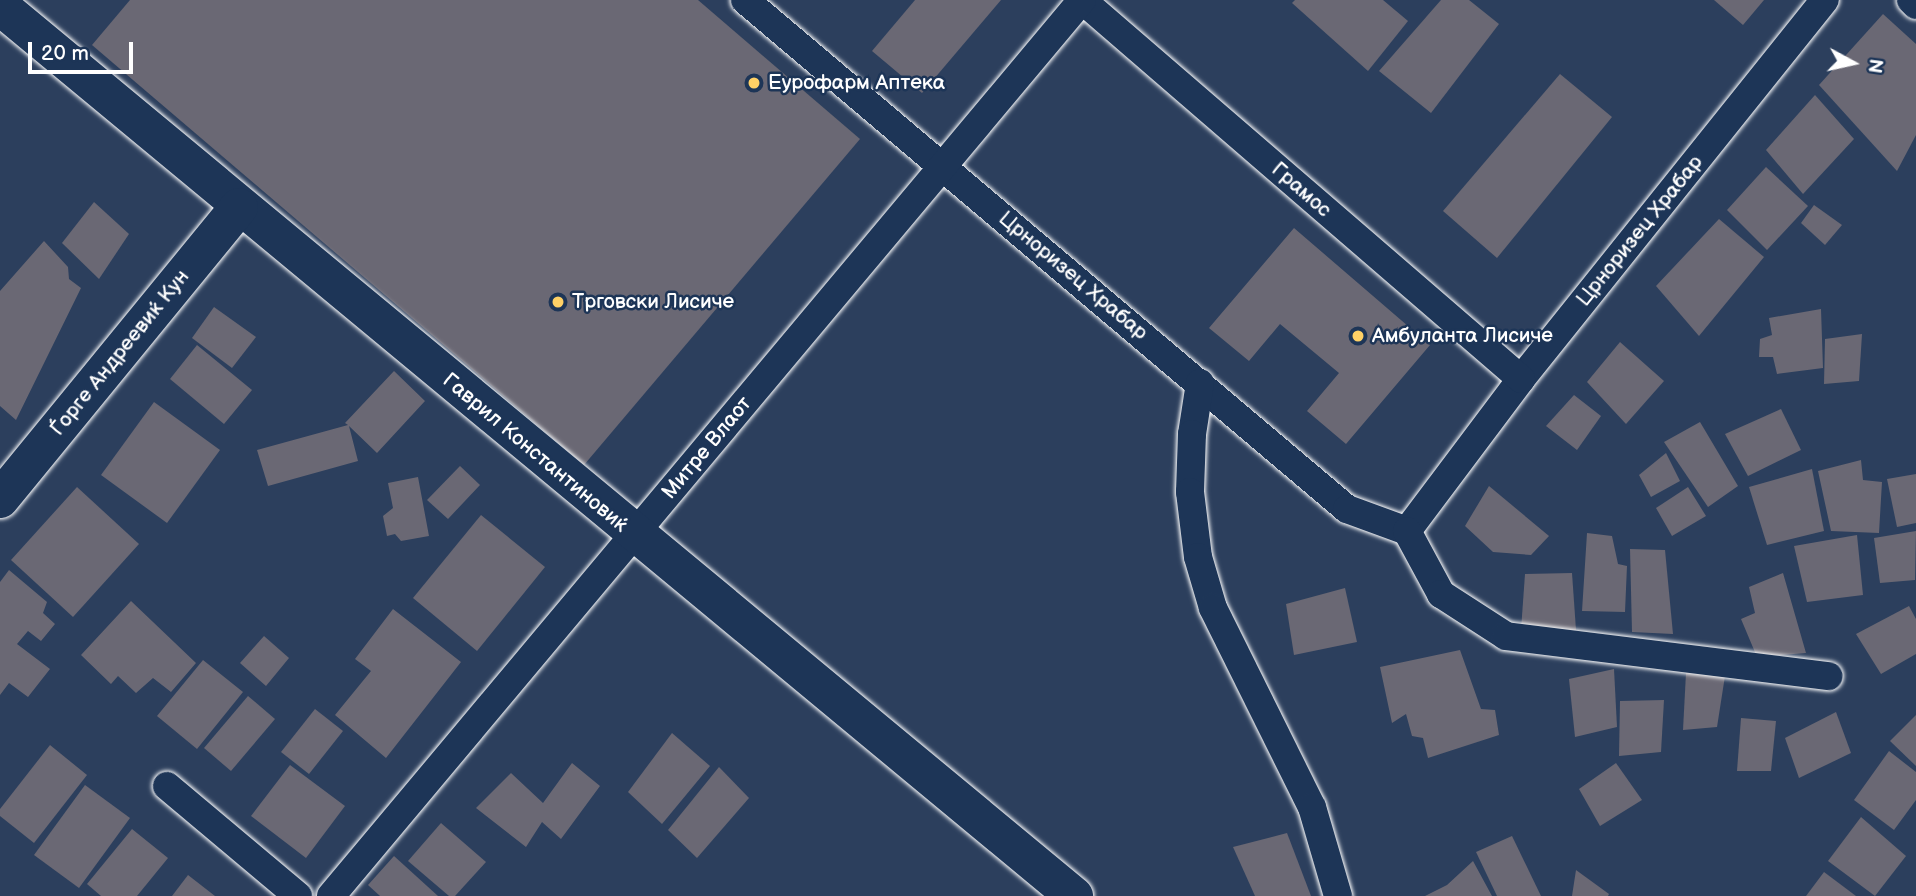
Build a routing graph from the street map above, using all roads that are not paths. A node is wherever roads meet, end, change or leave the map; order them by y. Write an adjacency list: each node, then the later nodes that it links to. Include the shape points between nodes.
1 (745, 0): 7 (street, Црноризец Храбар)
2 (1082, 0): 7 (street, Митре Влаот); 9 (street, Грамос)
3 (1825, 0): 9 (street, Црноризец Храбар)
4 (1911, 0): 5 (street)
5 (1916, 5)
6 (0, 6): 8 (street, Гаврил Константиновиќ)
7 (942, 164): 10 (street, Црноризец Храбар); 13 (street, Митре Влаот)
8 (239, 207): 11 (street, Ѓорге Андреевиќ Кун); 13 (street, Гаврил Константиновиќ)
9 (1521, 379): 12 (street, Црноризец Храбар)
10 (1200, 383): 12 (street, Црноризец Храбар, via 1347,509); 19 (street, via 1190,492 1198,557 1213,608 1312,807)
11 (0, 499)
12 (1407, 531): 14 (street, via 1441,594 1506,636)
13 (635, 536): 17 (street, Митре Влаот); 18 (street, Гаврил Константиновиќ)
14 (1829, 676)
15 (167, 786): 16 (street)
16 (298, 896)
17 (331, 896)
18 (1074, 896)
19 (1338, 896)

